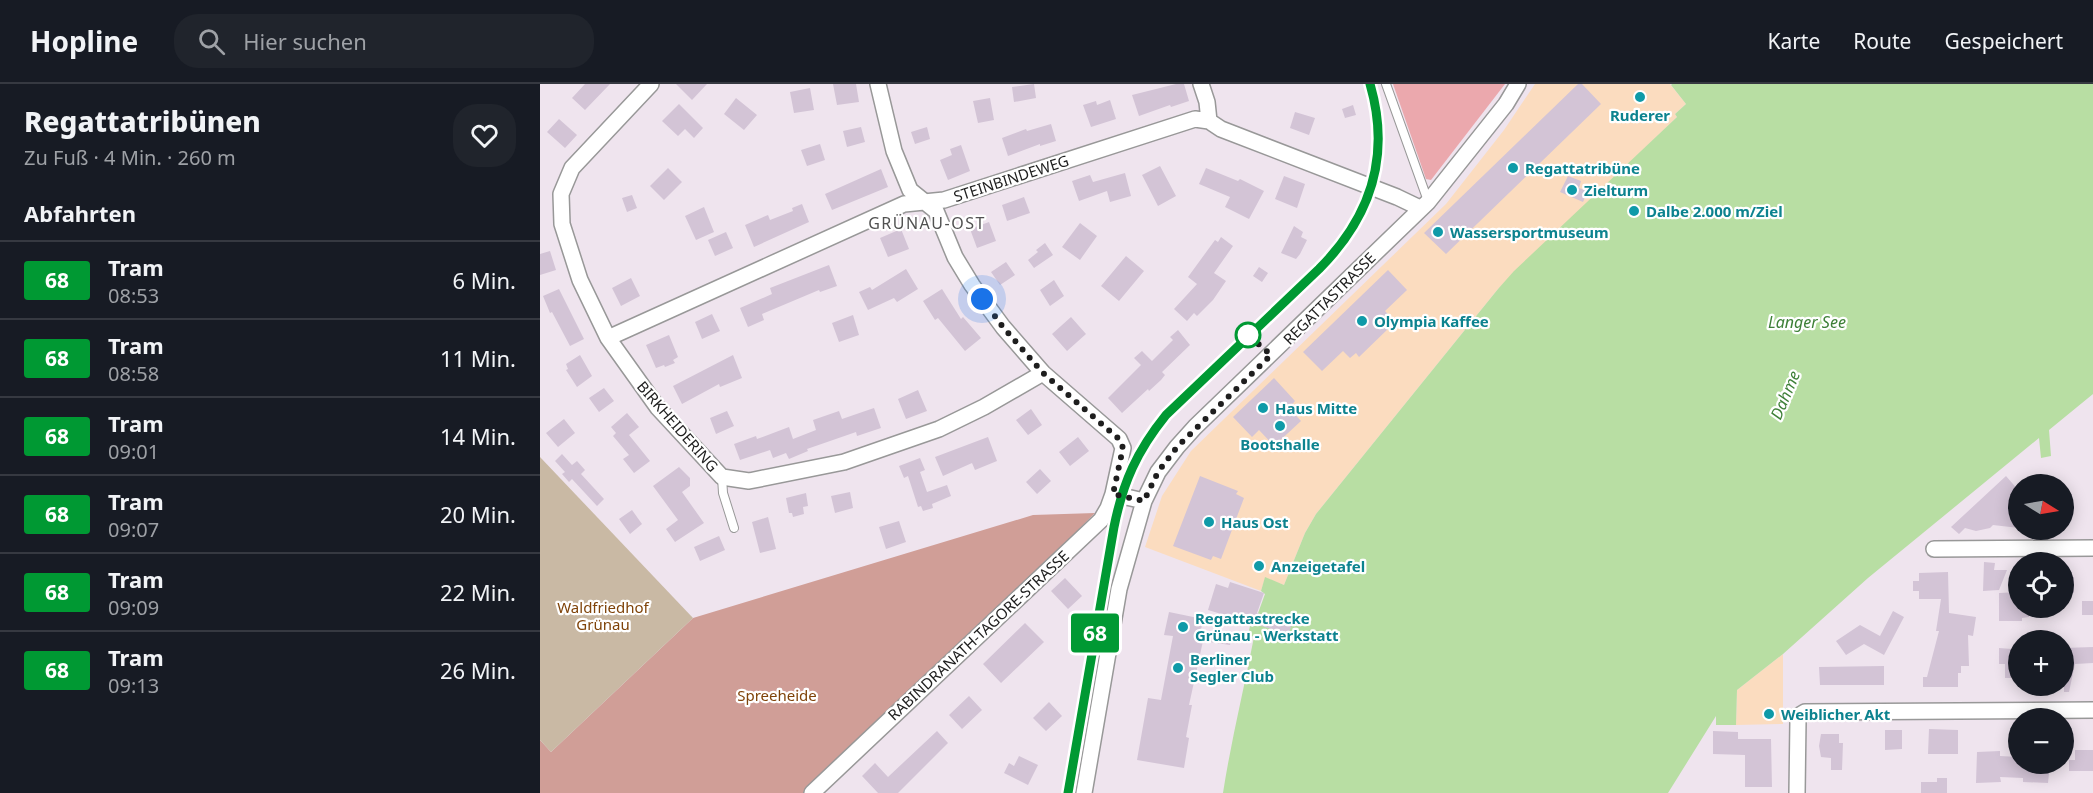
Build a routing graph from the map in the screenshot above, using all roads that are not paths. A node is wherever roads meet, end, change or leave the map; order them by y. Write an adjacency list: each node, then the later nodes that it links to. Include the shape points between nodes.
1 (651, 84): 9 (street, BIRKHEIDERING, via 572,168 561,194 562,224 578,275)
2 (878, 84): 7 (street, RABINDRANATH-TAGORE-STRASSE, via 894,151 910,190)
3 (1202, 84): 6 (street)
4 (1386, 84): 8 (lane)
5 (1518, 84): 8 (street, REGATTASTRASSE)
6 (1209, 121): 7 (street, STEINBINDEWEG, via 1195,119 944,200); 8 (street, via 1221,129)
7 (924, 202): 9 (street, STEINBINDEWEG, via 904,204); 10 (street, RABINDRANATH-TAGORE-STRASSE, via 936,211 972,285)
8 (1424, 205): 13 (street, REGATTASTRASSE, via 1177,447 1158,472)
9 (608, 338): 11 (street, BIRKHEIDERING, via 658,408)
10 (1043, 373): 11 (street, BIRKHEIDERING, via 939,429 844,462 749,482); 12 (street, RABINDRANATH-TAGORE-STRASSE, via 1119,439 1123,448)
11 (722, 477): 14 (lane)
12 (1113, 494): 13 (street); 18 (street, RABINDRANATH-TAGORE-STRASSE, via 1101,520)
13 (1144, 501): 19 (street, REGATTASTRASSE, via 1119,589)
14 (734, 528)
15 (2093, 548): 16 (street)
16 (1934, 549)
17 (2093, 710): 20 (street, via 1810,711 1800,715 1797,729)
18 (812, 793)
19 (1084, 793)
20 (1797, 793)

